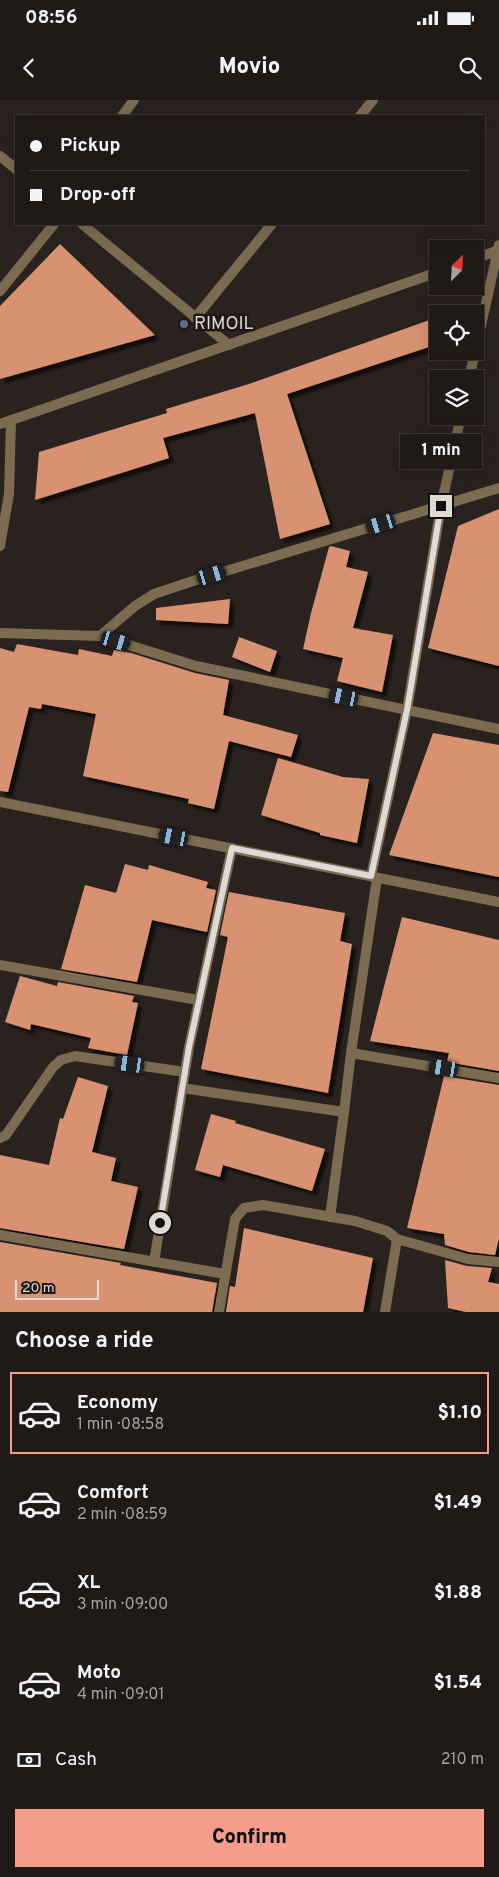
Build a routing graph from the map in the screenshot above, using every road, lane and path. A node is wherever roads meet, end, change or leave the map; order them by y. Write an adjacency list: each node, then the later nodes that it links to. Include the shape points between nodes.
1 (134, 100): 3 (street)
2 (373, 100): 4 (street)
3 (123, 115)
4 (361, 115)
5 (0, 156): 6 (street)
6 (15, 168)
7 (53, 225): 13 (street)
8 (83, 225): 14 (street)
9 (271, 225): 14 (street)
10 (498, 249): 11 (street); 16 (street)
11 (484, 255)
12 (429, 275): 15 (street)
13 (0, 291)
14 (195, 318): 15 (street)
15 (229, 346): 17 (street)
16 (471, 370)
17 (11, 420): 18 (street); 22 (street, via 9,494)
18 (0, 424)
19 (459, 425): 21 (street)
20 (499, 488): 21 (street)
21 (441, 506): 24 (street, via 154,594); 25 (street)
22 (0, 546)
23 (0, 633): 24 (street)
24 (100, 636): 25 (street, via 196,666)
25 (407, 710): 26 (street); 29 (street)
26 (499, 730)
27 (0, 802): 28 (street)
28 (232, 848): 29 (street); 32 (street)
29 (374, 877): 30 (street); 33 (street)
30 (499, 902)
31 (0, 965): 32 (street)
32 (198, 1000): 34 (street)
33 (351, 1053): 35 (street); 37 (street)
34 (185, 1072): 36 (street); 38 (street, via 75,1056 61,1060 52,1067 6,1135)
35 (499, 1078)
36 (182, 1088): 37 (street); 42 (street)
37 (344, 1112): 39 (street)
38 (0, 1138)
39 (330, 1217): 41 (street, via 376,1227); 44 (street, via 263,1205 244,1208 234,1219)
40 (0, 1235): 42 (street)
41 (397, 1239): 43 (street, via 468,1260); 46 (street)
42 (154, 1262): 44 (street)
43 (499, 1262)
44 (225, 1274): 45 (street)
45 (220, 1312)
46 (385, 1312)

